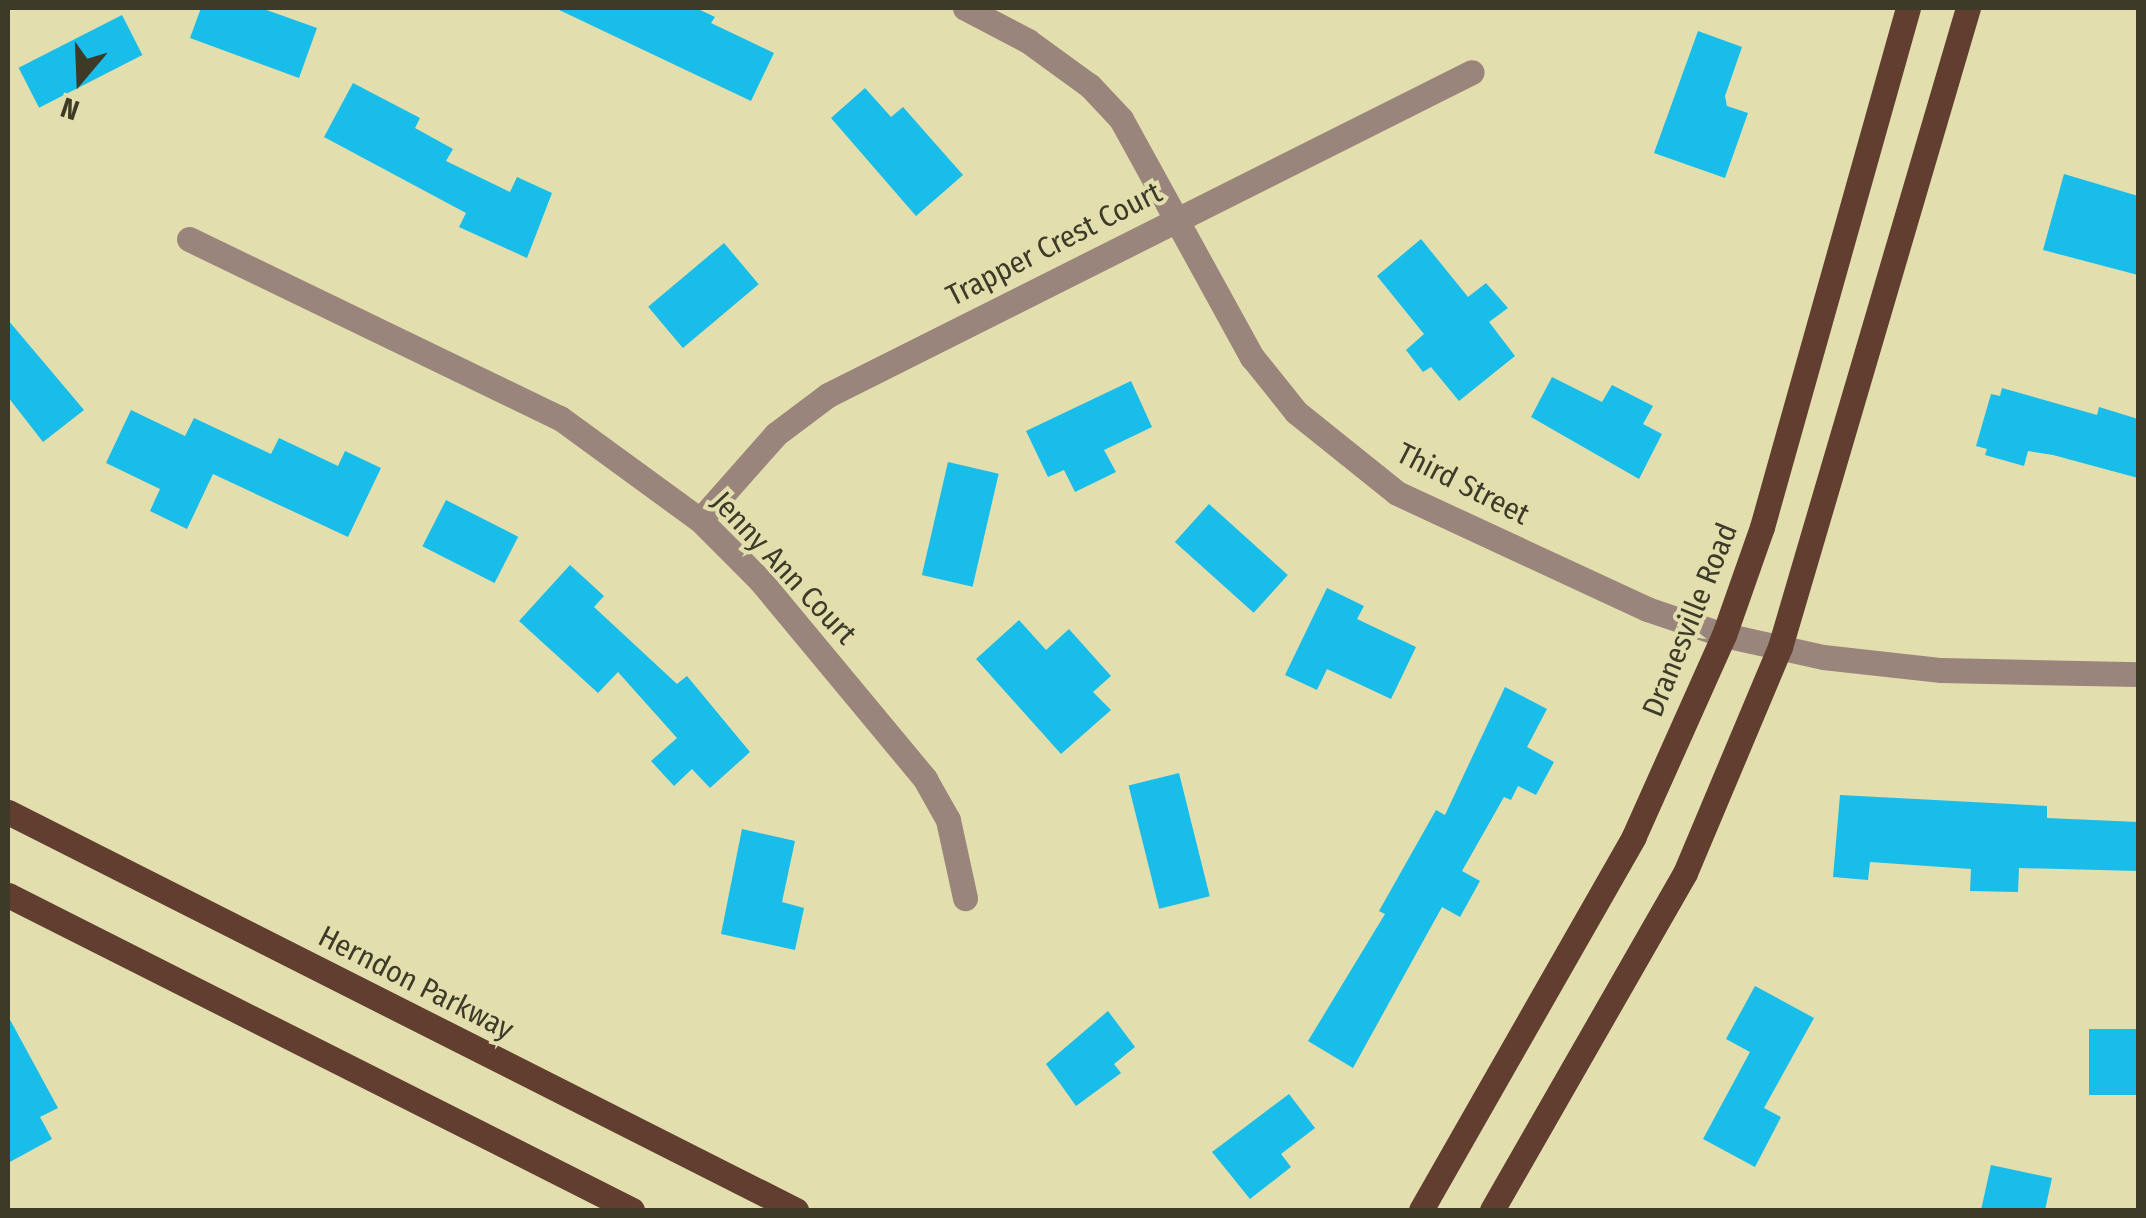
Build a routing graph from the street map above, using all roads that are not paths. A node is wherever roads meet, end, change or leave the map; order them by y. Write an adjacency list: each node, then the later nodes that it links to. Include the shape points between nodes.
1 (966, 8): 5 (street, Third Street, via 1090,86 1120,119)
2 (1908, 8): 8 (main road, Dranesville Road, via 1762,527)
3 (1968, 8): 9 (main road)
4 (1472, 72): 5 (street, Trapper Crest Court)
5 (1176, 219): 7 (street, Trapper Crest Court, via 828,395 776,434); 8 (street, Third Street, via 1252,357 1341,454 1398,493 1647,609)
6 (189, 239): 7 (street, Jenny Ann Court, via 560,418)
7 (700, 520): 13 (street, Jenny Ann Court, via 760,580 925,779 948,820)
8 (1724, 635): 9 (street, Third Street); 16 (main road, Dranesville Road, via 1634,836)
9 (1780, 647): 10 (street, Third Street, via 1942,670); 17 (main road, via 1685,873)
10 (2138, 674)
11 (8, 812): 15 (main road, Herndon Parkway)
12 (8, 895): 14 (main road)
13 (965, 898)
14 (632, 1210)
15 (796, 1210)
16 (1421, 1210)
17 (1492, 1210)

